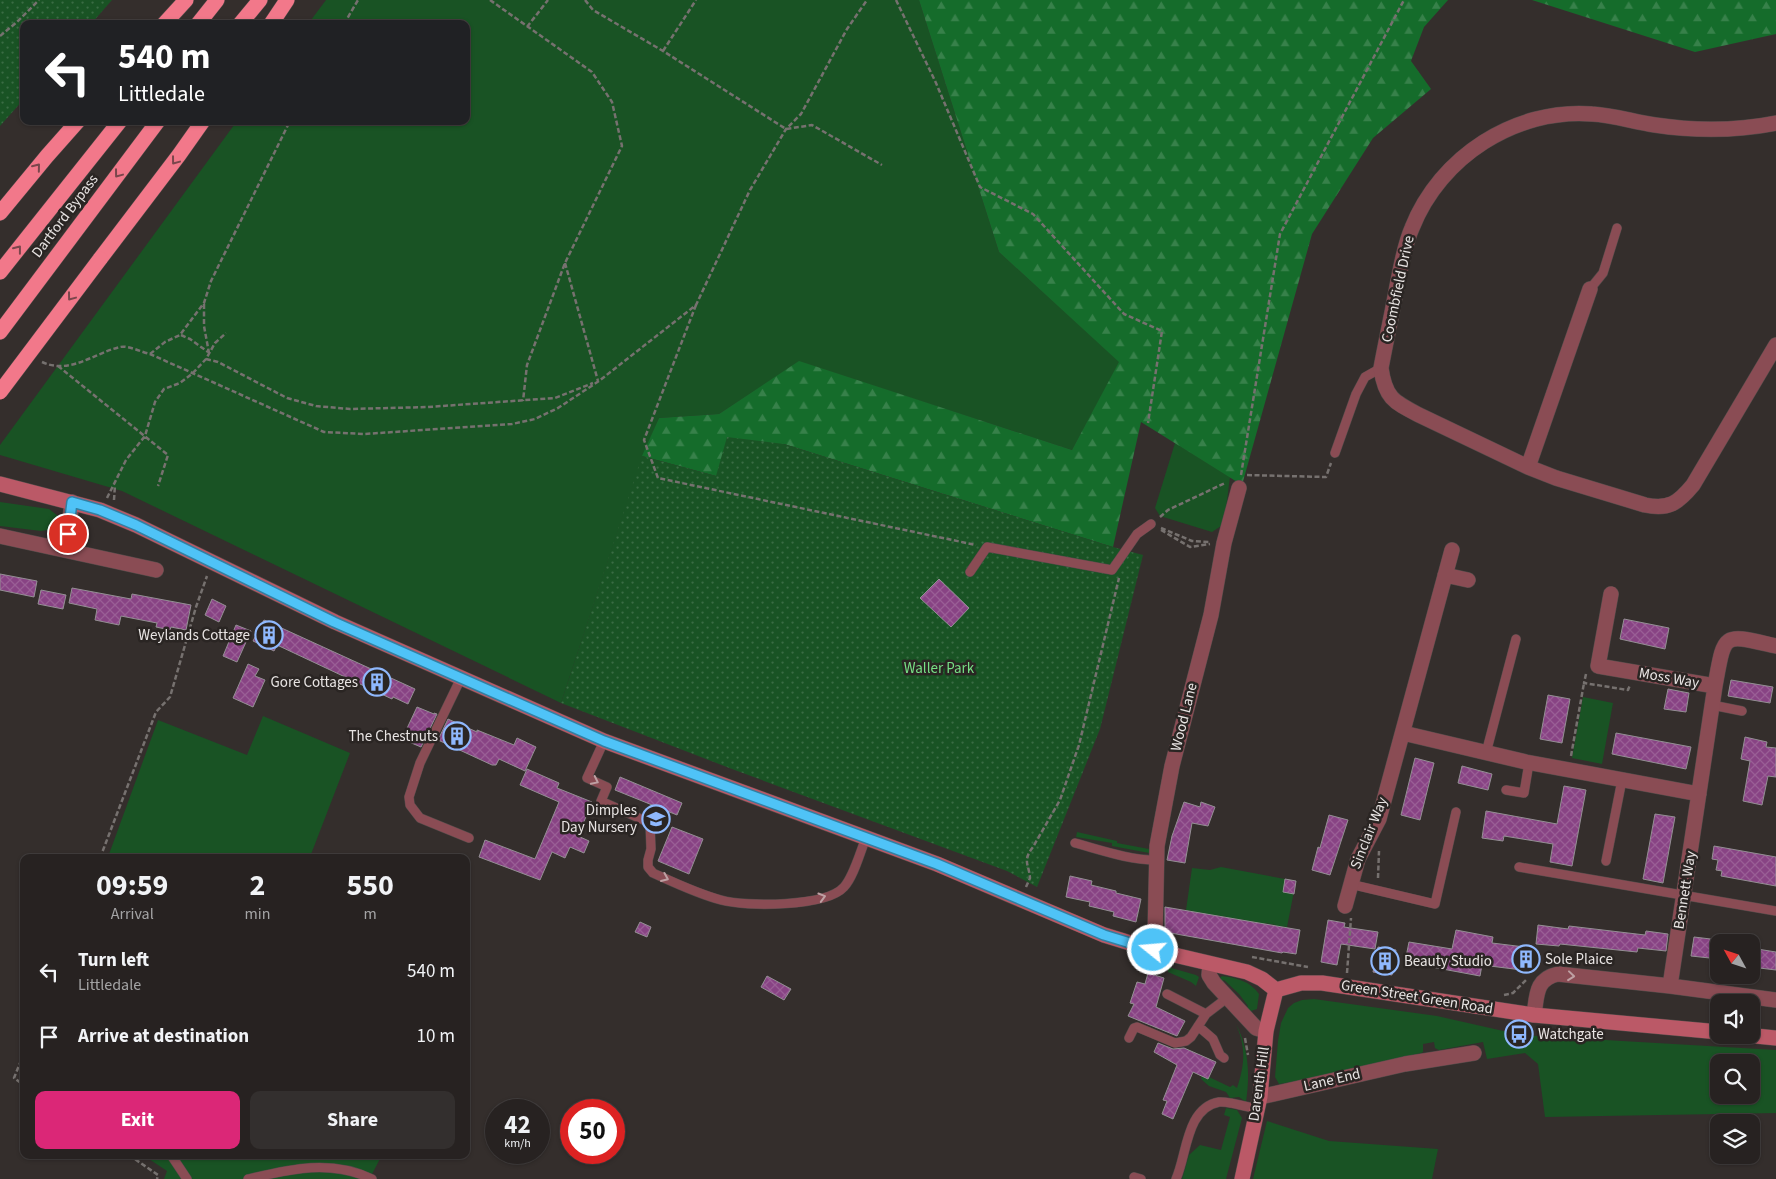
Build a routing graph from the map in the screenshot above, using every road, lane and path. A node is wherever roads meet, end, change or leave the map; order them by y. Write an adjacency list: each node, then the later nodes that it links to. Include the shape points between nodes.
1 (39, 0): 20 (path)
2 (186, 0): 14 (highway)
3 (216, 0): 15 (highway)
4 (260, 0): 16 (highway)
5 (287, 0): 17 (highway)
6 (358, 0): 18 (path)
7 (490, 0): 19 (path)
8 (548, 0): 19 (path)
9 (586, 0): 21 (path, via 593,10)
10 (696, 0): 21 (path)
11 (867, 0): 28 (path, via 847,29 800,114)
12 (896, 0): 51 (path, via 980,187 1034,214 1124,314 1162,331)
13 (1404, 0): 55 (path, via 1280,234)
14 (168, 20)
15 (201, 20)
16 (243, 20)
17 (274, 20)
18 (346, 20)
19 (527, 27): 32 (path, via 592,72 612,102 622,146)
20 (0, 36)
21 (663, 51): 28 (path)
22 (1776, 123): 46 (street, Coombfield Drive, via 1724,130 1692,129 1608,115 1568,114 1542,117 1486,140 1443,175 1411,228)
23 (75, 125): 30 (highway, one-way to 23)
24 (117, 125): 33 (highway, Dartford Bypass, one-way to 24)
25 (155, 125): 37 (highway, Dartford Bypass, one-way to 37)
26 (200, 125): 49 (highway, one-way to 49, bridge)
27 (288, 125): 35 (path, via 211,281)
28 (786, 129): 29 (path, via 812,125); 36 (path, via 750,190)
29 (882, 165)
30 (3, 209)
31 (1617, 228): 34 (lane, via 1603,274)
32 (565, 263): 48 (path); 50 (path, via 527,365)
33 (0, 272)
34 (1590, 289): 54 (street)
35 (204, 303): 39 (path); 41 (path)
36 (696, 305): 48 (path); 63 (path, via 644,440 658,478)
37 (0, 332)
38 (226, 333): 41 (path)
39 (180, 335): 41 (path); 42 (path)
40 (1776, 345): 54 (street, Coombfield Drive, via 1694,485 1684,497 1672,504 1659,508 1645,505)
41 (209, 353): 43 (path)
42 (150, 354): 45 (path, via 122,346 81,363); 47 (path)
43 (206, 359): 47 (path); 50 (path, via 218,362 286,398 316,406 350,409)
44 (42, 362): 45 (path)
45 (58, 366): 52 (path)
46 (1381, 368): 53 (lane, via 1365,377); 54 (street, Coombfield Drive, via 1383,384 1392,399 1403,407)
47 (192, 374): 48 (path, via 324,432 364,434 512,424 535,419); 52 (path, via 164,389 155,402)
48 (599, 381): 50 (path, via 555,398)
49 (0, 392)
50 (523, 401)
51 (1148, 423)
52 (145, 436): 57 (path, via 168,455); 59 (path, via 126,460)
53 (1335, 453): 55 (path, via 1326,477)
54 (1528, 467)
55 (1235, 481): 60 (path, via 1168,510); 62 (street, Wood Lane)
56 (0, 484): 58 (main road)
57 (158, 486)
58 (72, 502): 59 (main road); 64 (street)
59 (100, 510): 66 (main road, via 174,542)
60 (1150, 524): 62 (path, via 1192,542); 62 (path, via 1190,547); 68 (lane, via 1137,534)
61 (0, 536): 64 (street)
62 (1224, 543): 93 (street, Wood Lane, via 1211,615 1172,766)
63 (987, 547): 68 (lane); 69 (lane)
64 (66, 550): 67 (street)
65 (1452, 550): 70 (street, Sinclair Way)
66 (212, 563): 75 (main road); 92 (path, via 170,698 156,712)
67 (156, 570)
68 (1112, 570): 96 (path, via 1120,575 1079,745 1060,800 1028,853)
69 (970, 572)
70 (1445, 575): 71 (street); 80 (street, Sinclair Way)
71 (1468, 580)
72 (1610, 594): 77 (street, Moss Way, via 1598,666)
73 (1516, 640): 82 (lane)
74 (1776, 646): 77 (street, Moss Way, via 1732,638 1722,649)
75 (460, 678): 81 (main road); 89 (lane, via 420,763 409,797 410,805 420,818)
76 (1584, 683): 83 (path)
77 (1715, 686): 78 (street, Bennett Way)
78 (1712, 705): 79 (lane); 87 (street, Bennett Way)
79 (1742, 711)
80 (1403, 733): 82 (street); 97 (street, Sinclair Way, via 1379,819 1358,859)
81 (604, 741): 90 (main road); 90 (lane, one-way to 90, via 587,778 607,787 601,801 650,823 648,868 653,873 720,900 771,905 826,898 844,888)
82 (1486, 753): 84 (street)
83 (1570, 760)
84 (1528, 762): 85 (street); 86 (lane, via 1524,793)
85 (1622, 780): 87 (street); 94 (lane)
86 (1506, 790)
87 (1699, 794): 98 (street, Bennett Way)
88 (1456, 812): 97 (lane, via 1435,904)
89 (469, 838)
90 (866, 838): 101 (main road, via 937,864 1104,935)
91 (1075, 843): 93 (lane, via 1143,860)
92 (102, 854)
93 (1156, 860): 101 (street, Wood Lane)
94 (1606, 862)
95 (1519, 867): 98 (lane)
96 (1028, 883)
97 (1350, 884): 99 (street, Sinclair Way)
98 (1685, 895): 100 (lane); 103 (street, Bennett Way)
99 (1345, 906)
100 (1776, 911)
101 (1153, 950): 102 (main road)
102 (1210, 964): 104 (main road, via 1247,972); 106 (street, via 1210,978)
103 (1670, 986): 107 (street); 109 (street, one-way to 103, via 1541,983 1558,974)
104 (1276, 990): 109 (main road, Green Street Green Road, via 1302,983 1322,983); 111 (main road, Darenth Hill)
105 (1167, 994): 108 (lane)
106 (1227, 998): 108 (lane); 111 (street, via 1257,1029)
107 (1776, 1000)
108 (1206, 1014): 110 (lane)
109 (1534, 1015): 112 (main road, Green Street Green Road)
110 (1198, 1026): 114 (lane, via 1189,1039 1177,1043 1137,1027); 118 (lane, via 1213,1039)
111 (1266, 1031): 122 (main road, Darenth Hill)
112 (1710, 1031)
113 (1760, 1036): 116 (main road)
114 (1129, 1038)
115 (1245, 1038): 119 (path)
116 (1776, 1038)
117 (1474, 1053): 122 (street, Lane End, via 1404,1064)
118 (1224, 1058)
119 (1248, 1061)
120 (20, 1063): 121 (path, via 14,1078)
121 (20, 1082)
122 (1258, 1103): 129 (lane, via 1222,1102 1203,1109 1187,1137); 130 (main road, Darenth Hill)
123 (135, 1159): 125 (path, via 158,1175)
124 (174, 1159): 126 (lane)
125 (157, 1179)
126 (187, 1179)
127 (248, 1179): 128 (lane, via 296,1168 337,1168)
128 (372, 1179)
129 (1176, 1179)
130 (1242, 1179)

